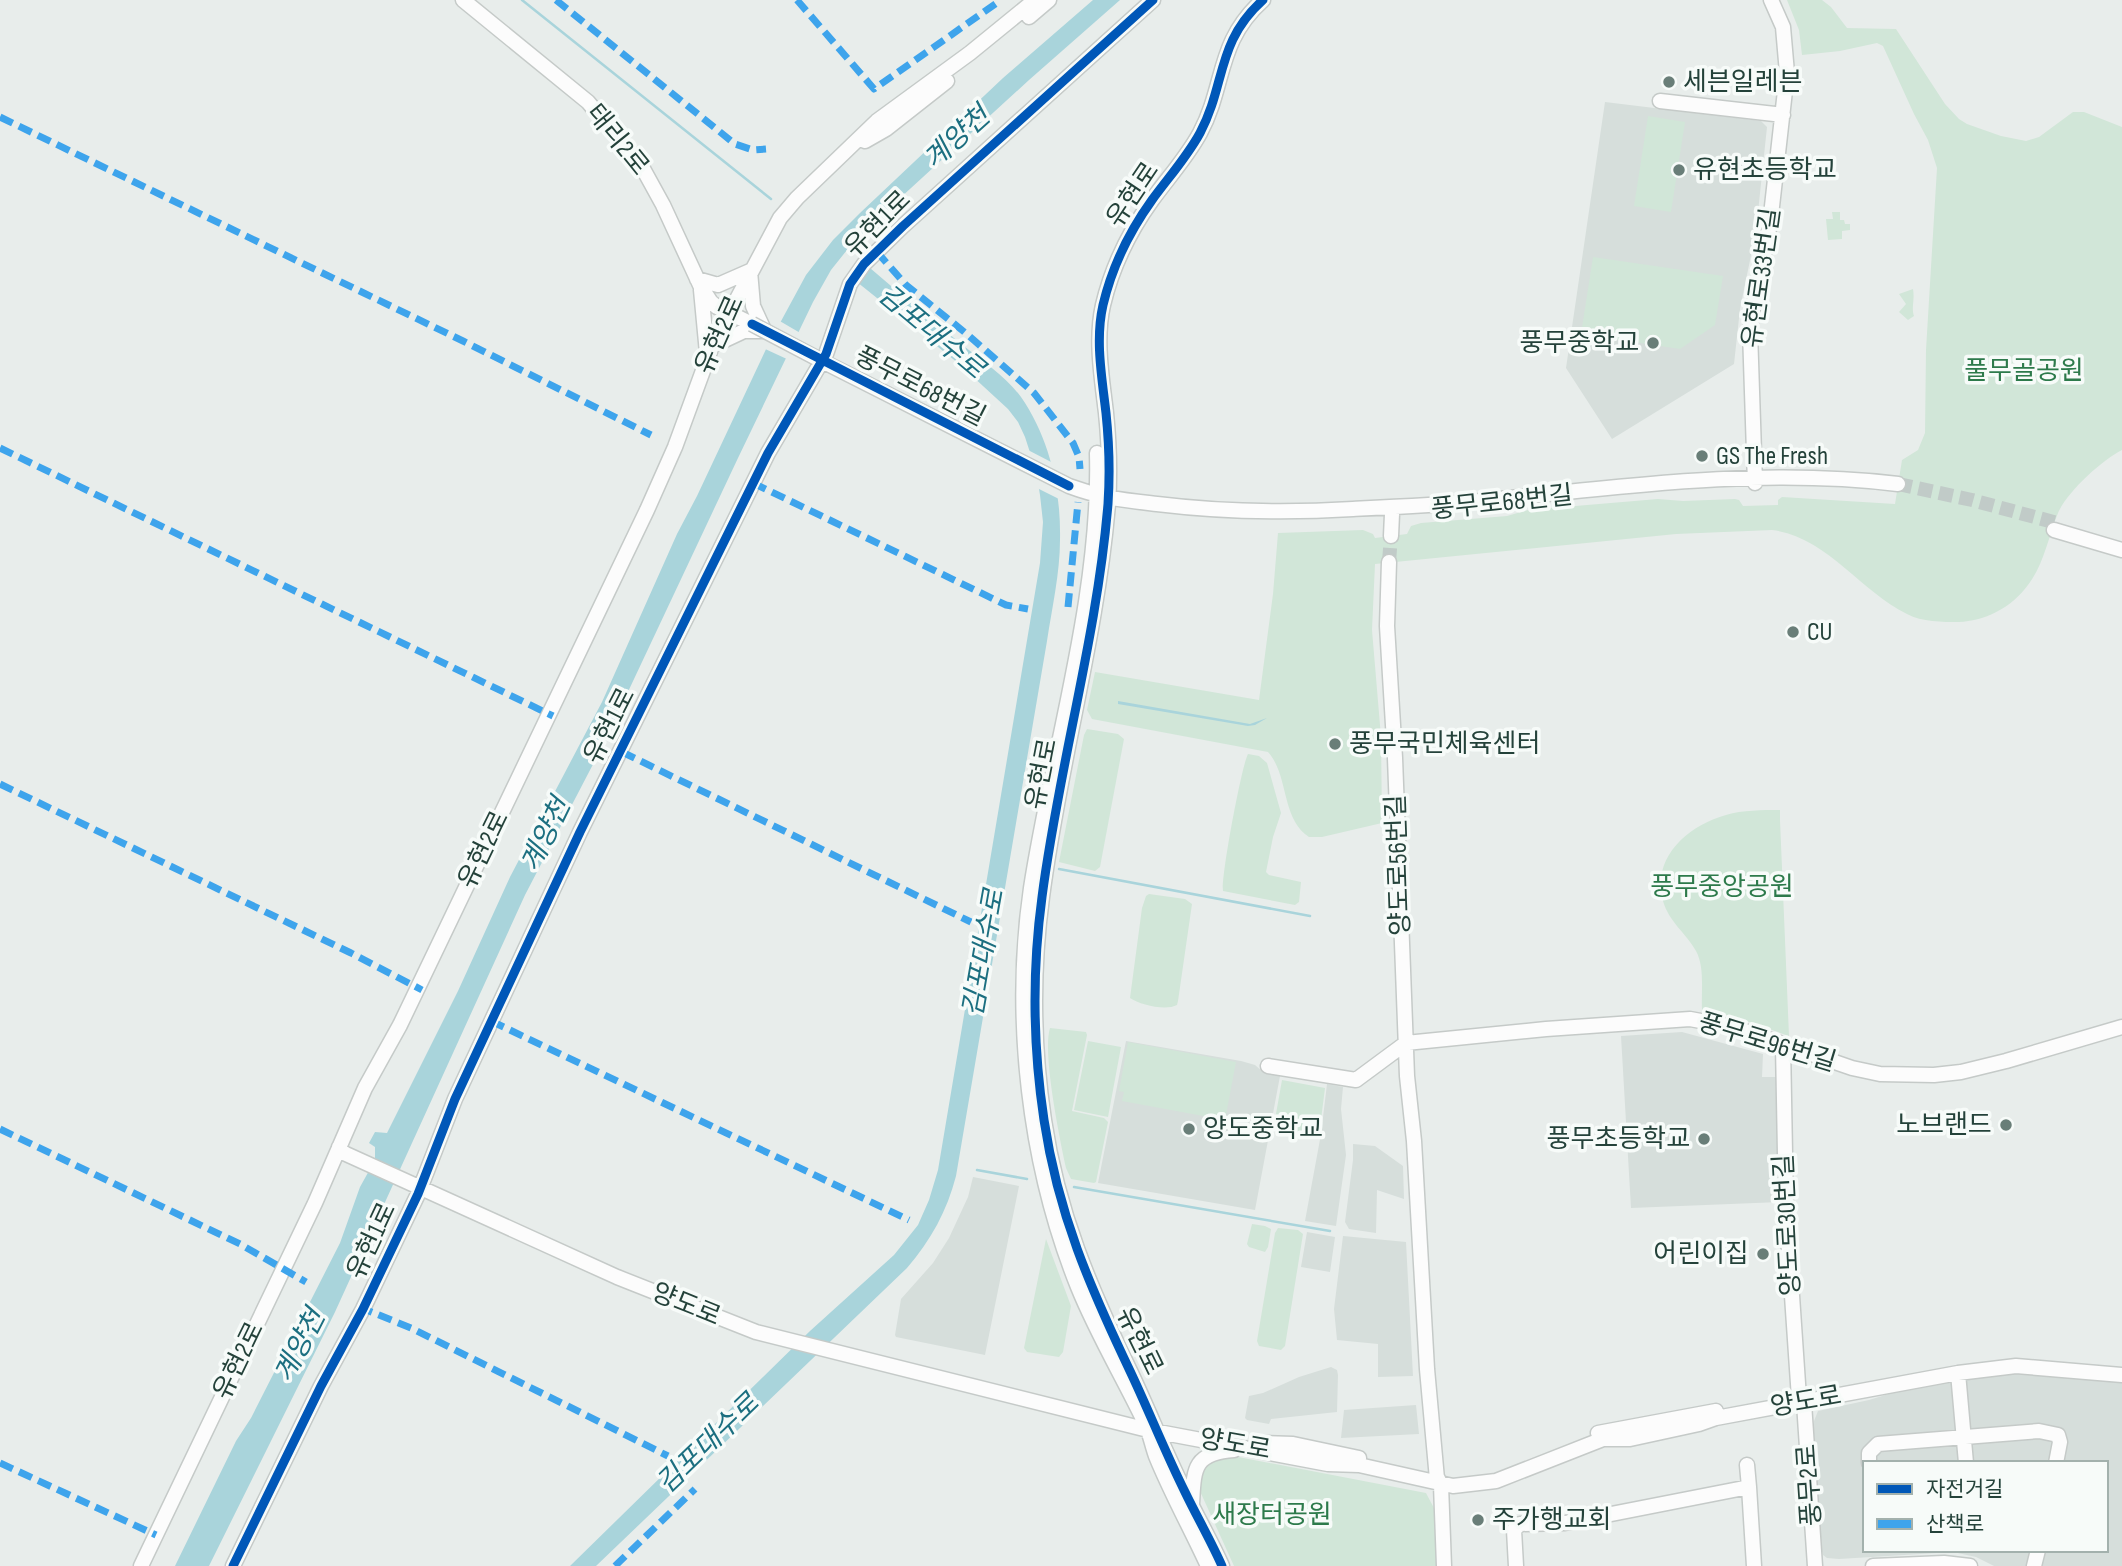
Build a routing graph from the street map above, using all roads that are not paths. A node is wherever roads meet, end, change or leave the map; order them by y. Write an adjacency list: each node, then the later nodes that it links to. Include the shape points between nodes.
1 (463, 0): 12 (street, 태리2로, via 588,102 641,165)
2 (1035, 0): 10 (street, 유현2로, via 877,121)
3 (1049, 0): 10 (street, 유현2로, via 886,129)
4 (1153, 0): 29 (street, 유현1로, via 859,269 826,354 763,463 569,855)
5 (1255, 0): 18 (street, 유현로, via 1225,42 1192,134 1136,214 1104,281 1095,327)
6 (1263, 0): 18 (street, 유현로, via 1233,38 1202,131 1149,204 1114,267 1100,328 1106,418)
7 (1770, 0): 9 (street, 유현로33번길, via 1786,42)
8 (1660, 100): 9 (street)
9 (1783, 116): 16 (street, 유현로33번길, via 1770,224 1750,331)
10 (848, 151): 11 (street, 유현2로, via 797,198)
11 (750, 271): 12 (street, via 718,285); 13 (street, 유현2로); 14 (street)
12 (699, 282): 13 (street, 태리2로, via 711,302); 15 (street)
13 (728, 313): 14 (street, 풍무로68번길); 15 (street, 유현2로)
14 (756, 325): 15 (street); 18 (street, 풍무로68번길, bridge, via 1010,457)
15 (710, 352): 28 (street, 유현2로, via 647,510 400,1025 365,1088)
16 (1755, 480): 17 (street, 풍무로68번길); 18 (street, 풍무로68번길, via 1659,482 1440,504 1301,512); 19 (street, 풍무로68번길)
17 (1897, 487)
18 (1103, 498): 19 (street, 풍무로68번길, via 1133,508 1205,516); 34 (street, 유현로, via 1031,890 1025,1040 1037,1144 1057,1227 1079,1288)
19 (1392, 513): 20 (street)
20 (1391, 536)
21 (2122, 543): 22 (street, via 2055,527)
22 (2122, 550)
23 (1389, 562): 25 (street, 양도로56번길, via 1388,651)
24 (2122, 1027): 26 (street, 풍무로96번길, via 1961,1072 1934,1075 1860,1070)
25 (1406, 1043): 26 (street, 풍무로96번길, via 1683,1018 1720,1023); 27 (street, via 1356,1080); 41 (street, 양도로56번길, via 1404,1076 1422,1357)
26 (1783, 1045): 33 (street, 양도로30번길, via 1786,1208)
27 (1268, 1066)
28 (344, 1148): 29 (street, 양도로); 45 (street, 유현2로)
29 (420, 1184): 34 (street, 양도로, via 617,1277 756,1332); 46 (street, 유현1로, via 363,1309)
30 (2122, 1369): 33 (street, 양도로, via 2016,1361 1944,1370)
31 (1958, 1373): 32 (street, 양도로, via 2031,1365); 33 (street, 양도로); 35 (street)
32 (2122, 1375)
33 (1802, 1401): 41 (street, 양도로, via 1630,1438 1603,1439 1496,1481 1469,1486); 52 (street, 풍무2로)
34 (1151, 1426): 36 (street, 양도로); 41 (street, 양도로, via 1303,1446 1407,1468); 43 (street, 유현로); 47 (street, 유현로, via 1156,1455)
35 (1964, 1437): 37 (street, via 1878,1444 1869,1453); 38 (street); 39 (street, via 2055,1433 2060,1442)
36 (1251, 1448): 41 (street, 양도로); 43 (street, via 1220,1451 1201,1460 1195,1470)
37 (1869, 1461)
38 (1966, 1461)
39 (2056, 1461)
40 (1747, 1465): 42 (street)
41 (1439, 1482): 49 (street, 양도로56번길)
42 (1749, 1487): 50 (street, via 1565,1523 1520,1524 1514,1530); 51 (street)
43 (1192, 1506): 48 (street, 유현로)
44 (1968, 1562): 53 (street)
45 (141, 1566)
46 (233, 1566)
47 (1208, 1566)
48 (1222, 1566)
49 (1444, 1566)
50 (1516, 1566)
51 (1754, 1566)
52 (1815, 1566)
53 (1875, 1566)

